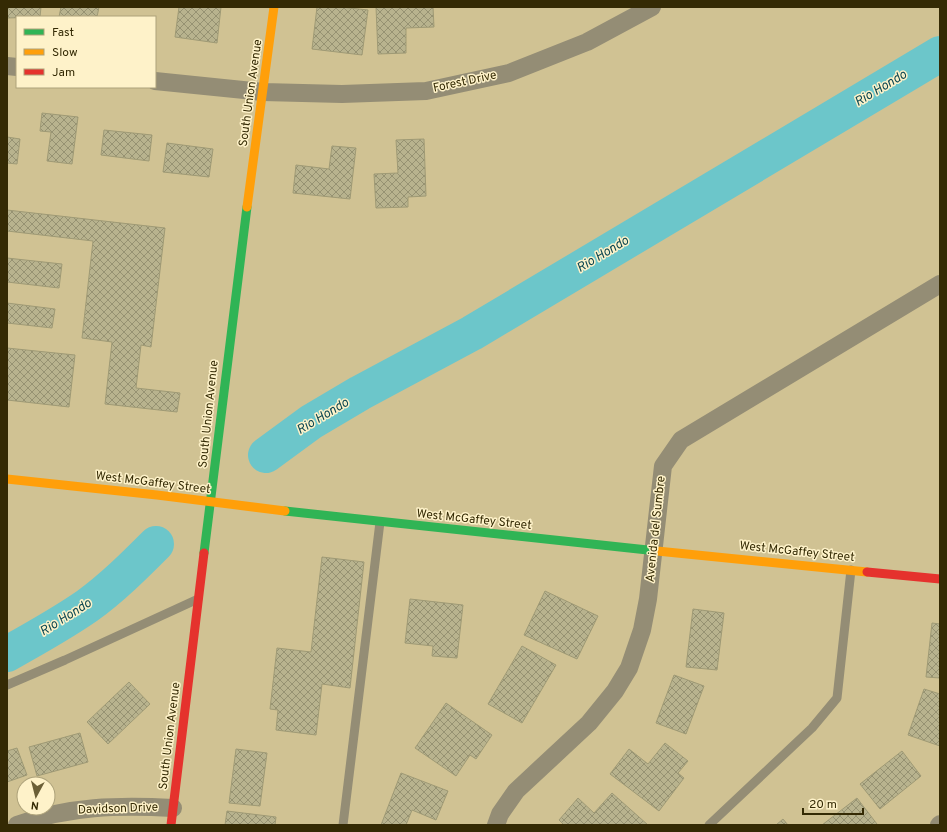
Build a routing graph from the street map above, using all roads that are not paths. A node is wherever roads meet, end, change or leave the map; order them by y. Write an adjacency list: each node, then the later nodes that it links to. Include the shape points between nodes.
1 (274, 7): 4 (main road, South Union Avenue)
2 (652, 7): 4 (street, Forest Drive, via 587,42 509,73 426,91 342,94)
3 (156, 81): 4 (street, Forest Drive)
4 (263, 92): 7 (main road, South Union Avenue, via 237,284)
5 (940, 284): 9 (street, Avenida del Sumbre, via 681,440 663,466)
6 (7, 479): 7 (main road, West McGaffey Street)
7 (212, 503): 8 (main road, West McGaffey Street); 12 (main road, South Union Avenue)
8 (380, 522): 9 (main road, West McGaffey Street); 16 (lane)
9 (655, 549): 10 (main road, West McGaffey Street); 17 (street, Avenida del Sumbre, via 642,630 629,668 615,691 589,723 516,791 500,814)
10 (851, 570): 11 (main road, West McGaffey Street); 18 (lane, via 837,698 812,728)
11 (940, 579)
12 (199, 598): 13 (lane); 14 (main road, South Union Avenue)
13 (7, 685)
14 (172, 816): 15 (street, Davidson Drive, via 134,806 77,809 34,818)
15 (17, 825)
16 (343, 825)
17 (496, 825)
18 (709, 825)

